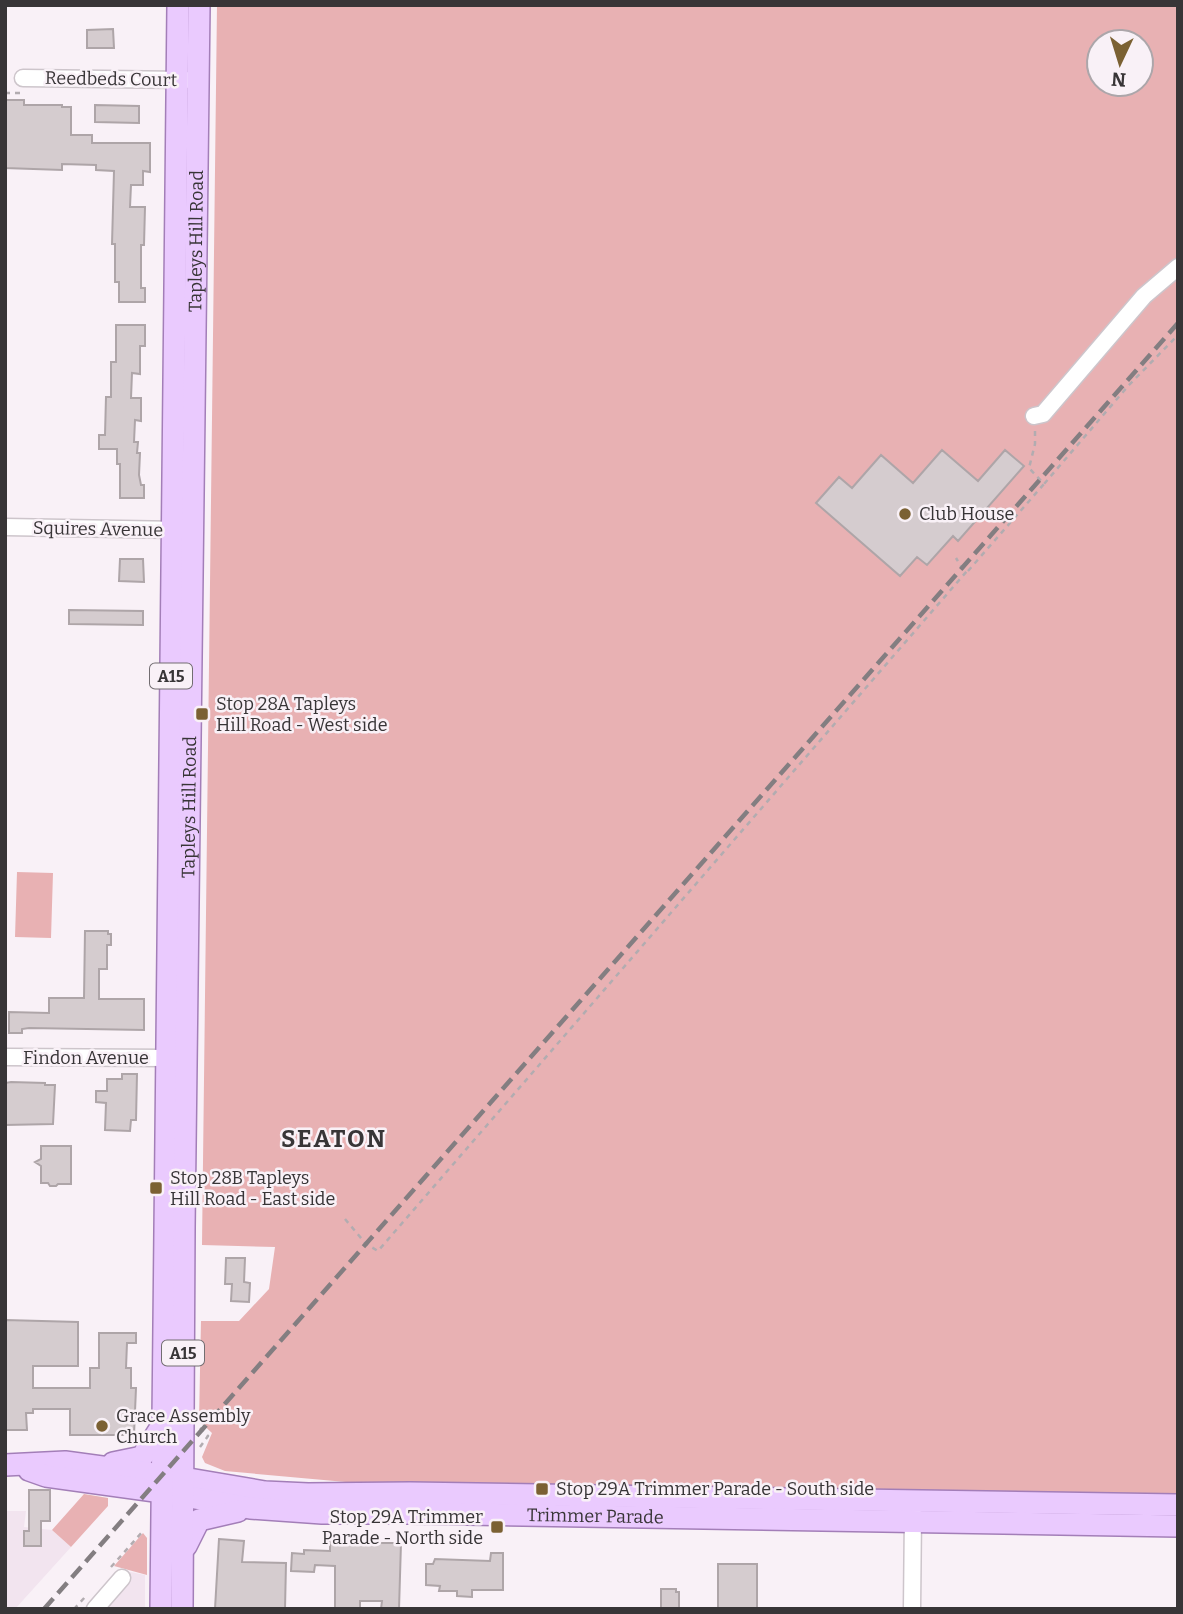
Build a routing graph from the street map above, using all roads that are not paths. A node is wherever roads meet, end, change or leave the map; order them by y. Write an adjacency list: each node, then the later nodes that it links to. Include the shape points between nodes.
1 (178, 5): 4 (main road, Tapleys Hill Road / A15)
2 (199, 5): 5 (main road, Tapleys Hill Road / A15)
3 (23, 78): 4 (street, Reedbeds Court)
4 (177, 80): 5 (street, Reedbeds Court); 9 (main road, Tapleys Hill Road / A15)
5 (199, 80): 9 (main road, Tapleys Hill Road / A15)
6 (1178, 267): 7 (street, via 1144,296 1043,415)
7 (1034, 416)
8 (5, 527): 9 (street, Squires Avenue)
9 (182, 530): 11 (main road, Tapleys Hill Road / A15); 15 (main road, Tapleys Hill Road / A15, via 192,645 184,1228)
10 (5, 1057): 11 (street, Findon Avenue)
11 (167, 1058): 12 (main road, Tapleys Hill Road / A15)
12 (163, 1424): 13 (main road, via 142,1457 119,1463); 15 (main road, Tapleys Hill Road / A15)
13 (65, 1462): 14 (main road, Trimmer Parade); 15 (main road, Trimmer Parade)
14 (11, 1465): 15 (main road, Trimmer Parade, via 46,1476)
15 (173, 1485): 17 (main road, Trimmer Parade); 18 (main road, Trimmer Parade, via 308,1494 410,1493); 20 (main road, Tapleys Hill Road / A15); 23 (main road, Tapleys Hill Road / A15)
16 (1178, 1505): 18 (main road, Trimmer Parade)
17 (250, 1508): 18 (main road, Trimmer Parade, via 322,1513); 20 (main road, via 199,1520)
18 (913, 1511): 19 (main road, Trimmer Parade); 25 (street)
19 (1178, 1526)
20 (183, 1551): 24 (main road, Tapleys Hill Road / A15)
21 (122, 1578): 22 (street)
22 (95, 1609)
23 (161, 1609)
24 (182, 1609)
25 (912, 1609)

